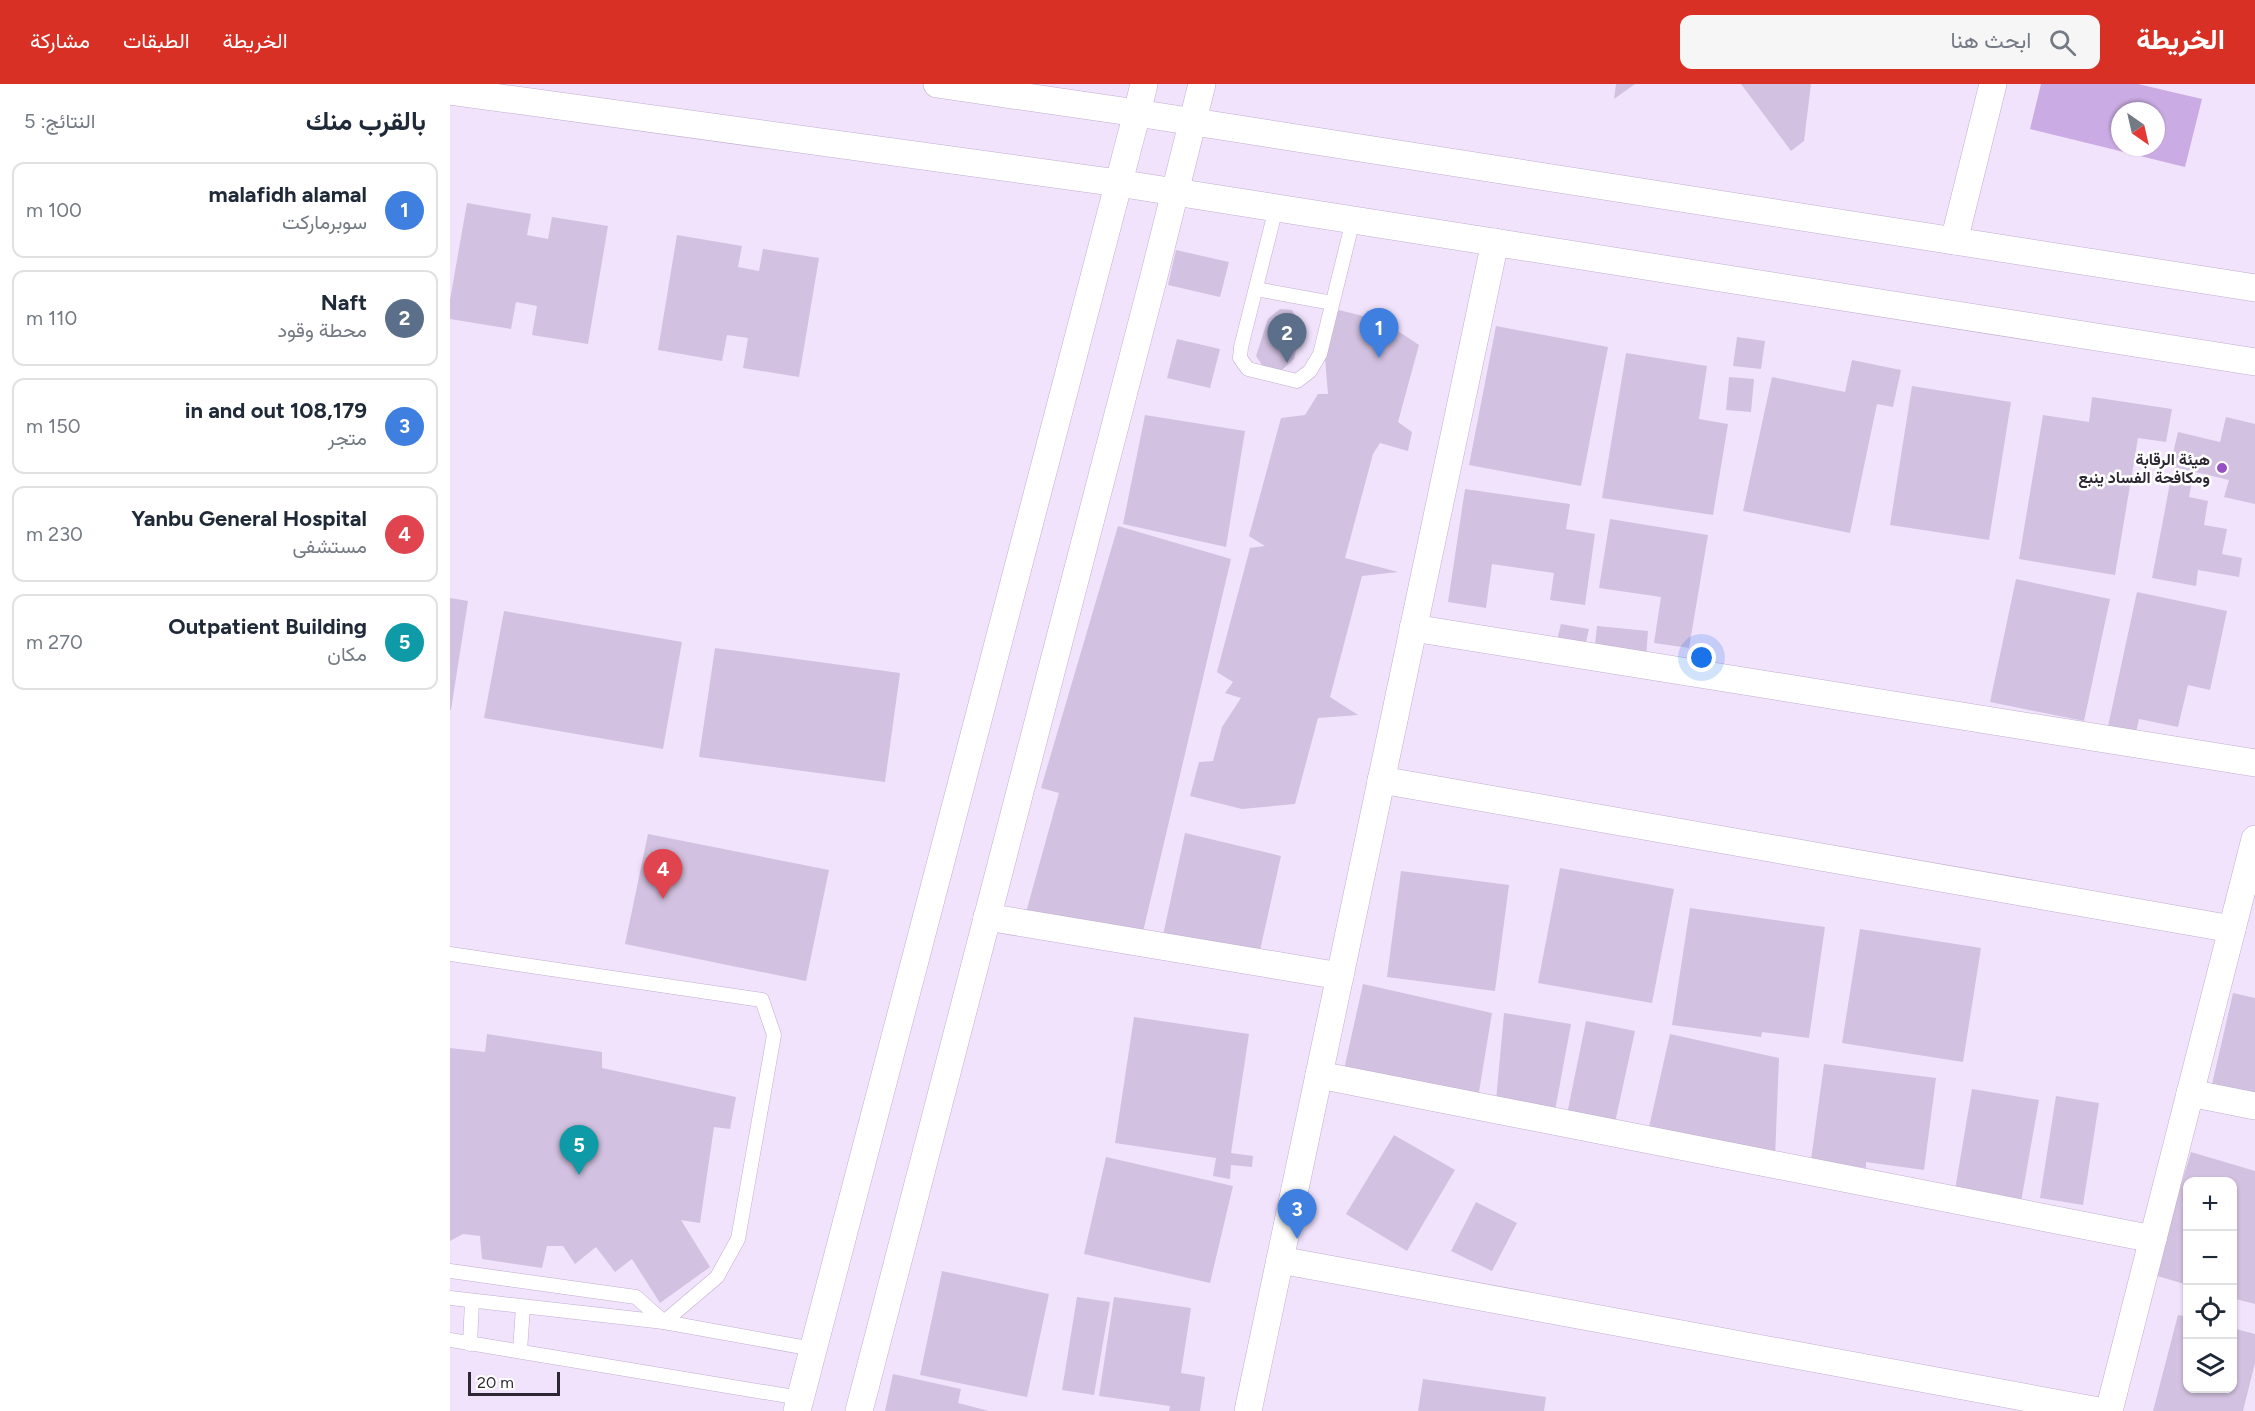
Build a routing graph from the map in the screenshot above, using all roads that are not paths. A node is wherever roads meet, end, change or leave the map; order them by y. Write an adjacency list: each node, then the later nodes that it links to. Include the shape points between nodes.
1 (938, 84): 6 (street)
2 (1144, 84): 6 (street)
3 (1202, 84): 7 (street)
4 (1993, 84): 12 (street)
5 (450, 91): 8 (street)
6 (1137, 113): 7 (street); 8 (street)
7 (1192, 121): 9 (street); 12 (street)
8 (1119, 183): 9 (street); 38 (street)
9 (1175, 192): 10 (street); 22 (street)
10 (1276, 208): 11 (street); 15 (lane)
11 (1353, 220): 13 (street); 16 (lane)
12 (1954, 241): 14 (street)
13 (1495, 242): 17 (street); 18 (street)
14 (2255, 288)
15 (1256, 289): 16 (lane); 16 (lane, via 1240,358 1248,369 1297,381 1310,371 1320,354)
16 (1332, 303)
17 (2255, 362)
18 (1413, 628): 19 (street); 20 (street)
19 (2255, 763)
20 (1381, 780): 23 (street); 25 (street)
21 (2255, 839): 23 (street)
22 (987, 917): 25 (street); 41 (street)
23 (2232, 929): 27 (street)
24 (450, 954): 35 (lane, via 762,1000 774,1035 738,1239 717,1277)
25 (1340, 976): 26 (street)
26 (1319, 1075): 29 (street); 30 (street)
27 (2190, 1093): 28 (street); 29 (street)
28 (2255, 1106)
29 (2153, 1239): 44 (street)
30 (1280, 1260): 42 (street); 43 (street)
31 (450, 1271): 35 (lane, via 636,1297)
32 (450, 1298): 33 (lane)
33 (472, 1301): 34 (lane); 37 (lane)
34 (523, 1307): 35 (lane); 39 (lane)
35 (664, 1322): 38 (lane)
36 (450, 1340): 37 (lane)
37 (470, 1344): 39 (lane)
38 (813, 1349): 40 (street)
39 (520, 1351): 40 (lane)
40 (799, 1404)
41 (859, 1411)
42 (1248, 1411)
43 (2099, 1411)
44 (2109, 1411)

